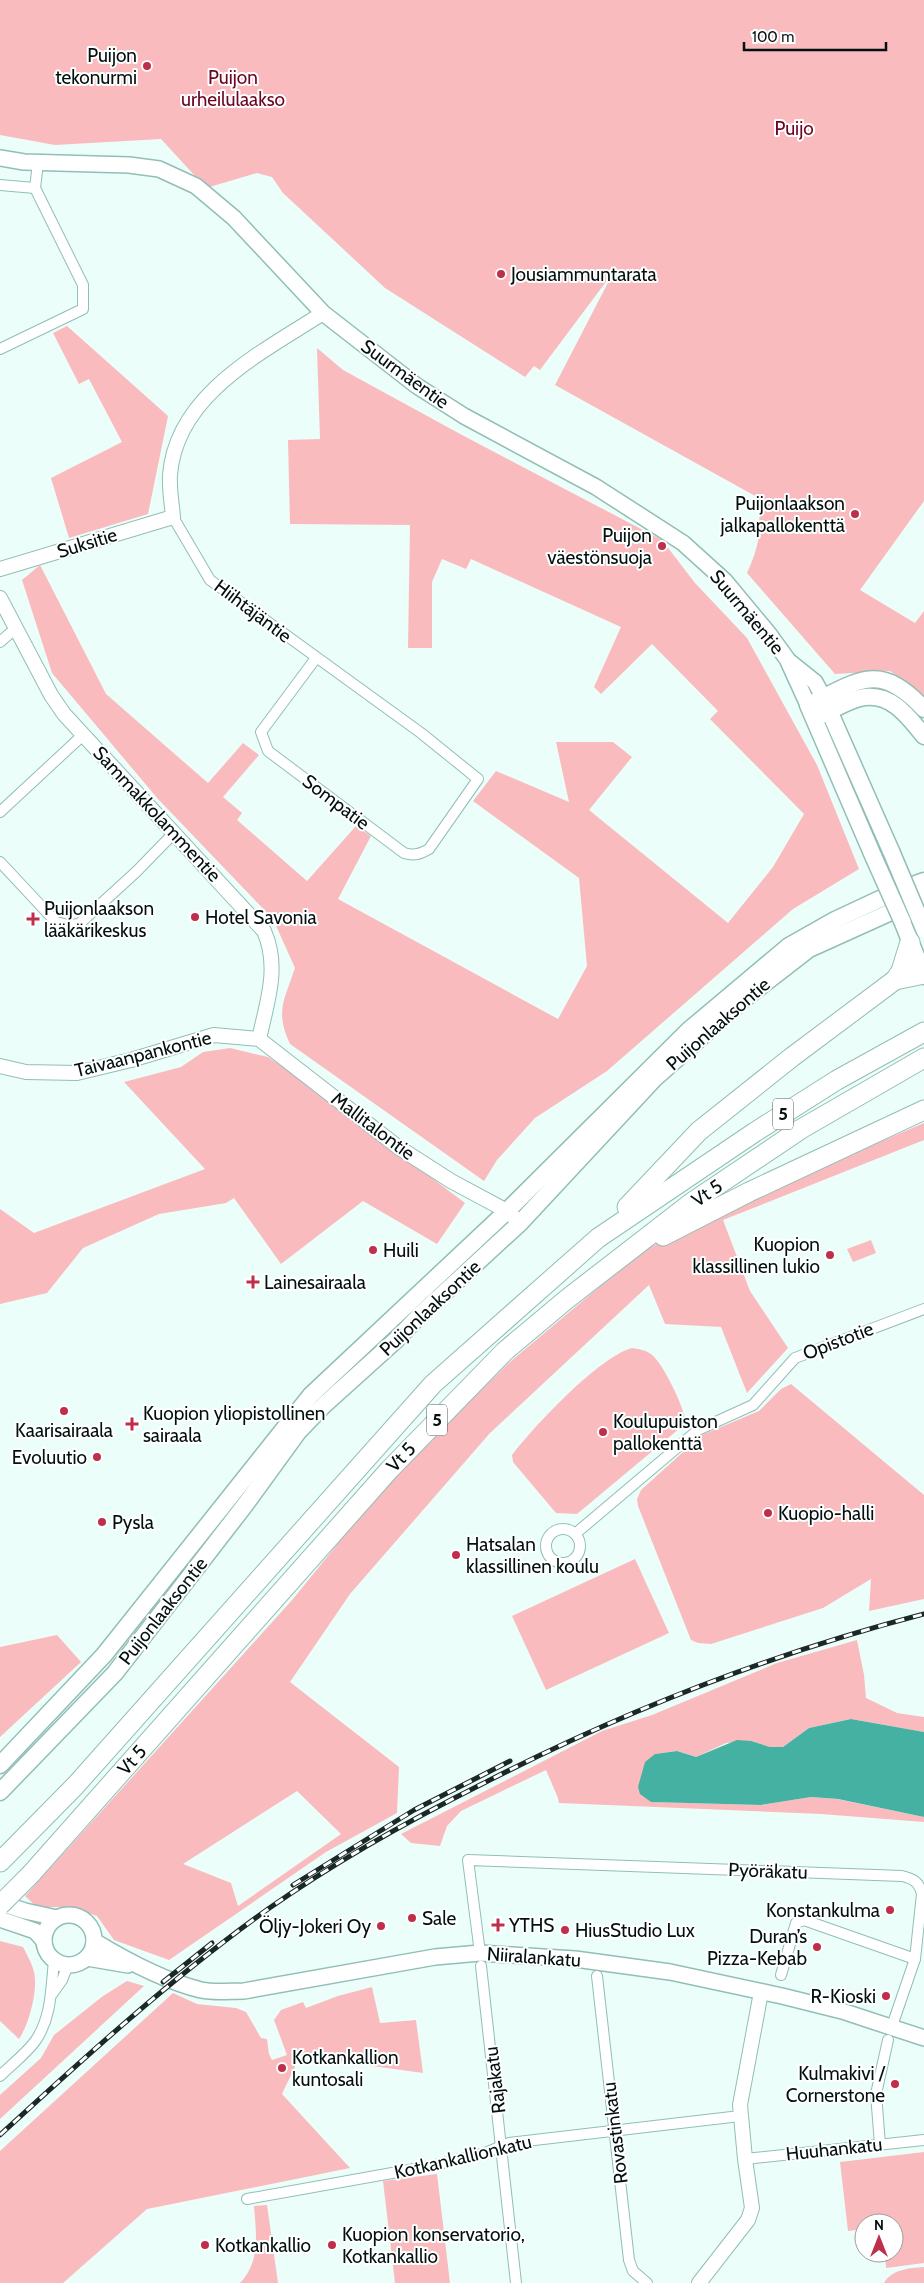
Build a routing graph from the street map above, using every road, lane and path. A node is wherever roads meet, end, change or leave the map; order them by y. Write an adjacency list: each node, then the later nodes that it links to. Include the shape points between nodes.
1 (0, 158): 2 (main road, Suurmäentie)
2 (38, 163): 4 (street); 5 (main road, Suurmäentie, via 160,169 196,186 234,218)
3 (0, 186): 4 (street)
4 (35, 188): 6 (street, via 82,284 83,309)
5 (323, 313): 7 (street, Hiihtäjäntie, via 226,379 196,408 176,448 170,475); 13 (main road, Suurmäentie, via 417,386 464,416 596,487 683,543 736,593)
6 (0, 349)
7 (173, 517): 8 (street, Suksitie); 12 (street, Hiihtäjäntie, via 210,580)
8 (0, 570)
9 (0, 598): 10 (street, Sammakkolammentie)
10 (16, 628): 11 (street); 17 (street, Sammakkolammentie, via 51,695)
11 (0, 642)
12 (316, 658): 19 (street, Hiihtäjäntie, via 421,733); 19 (street, Sompatie, via 261,732 263,742 268,751 404,853 413,855 429,849)
13 (787, 659): 14 (main road, Suurmäentie, via 815,682); 16 (main road, Suurmäentie)
14 (827, 704): 15 (main road, via 865,678 884,679 910,694); 16 (main road); 18 (main road, via 861,697 882,698 900,707); 25 (main road, Suurmäentie, bridge, via 891,851)
15 (924, 709)
16 (811, 711): 25 (main road, Suurmäentie, bridge, via 903,923)
17 (83, 735): 20 (street); 21 (street, Sammakkolammentie)
18 (924, 736)
19 (478, 779)
20 (0, 812)
21 (174, 833): 22 (street, via 78,924 56,922); 29 (street, Sammakkolammentie, via 256,920 270,944 272,983)
22 (0, 862)
23 (924, 881): 33 (main road, Puijonlaaksontie, via 835,920 789,946 689,1030)
24 (924, 897): 34 (main road, Puijonlaaksontie, via 809,949 743,1000 654,1080)
25 (917, 936): 26 (main road, Suurmäentie); 27 (highway)
26 (924, 975): 27 (highway)
27 (894, 980): 35 (highway, via 699,1131)
28 (924, 1032): 35 (highway, Vt 5 / 5, via 837,1080)
29 (259, 1039): 31 (street, Taivaanpankontie, via 226,1035 192,1041 77,1073 26,1072); 33 (street, Mallitalontie, via 398,1147)
30 (924, 1058): 36 (highway, Vt 5 / 5, via 865,1090 762,1155)
31 (0, 1066)
32 (924, 1110): 36 (highway, via 749,1192)
33 (507, 1211): 34 (street, Mallitalontie); 39 (main road, Puijonlaaksontie, via 311,1395 104,1655)
34 (520, 1223): 40 (main road, Puijonlaaksontie, via 298,1432 115,1673)
35 (598, 1238): 42 (highway, Vt 5 / 5, via 433,1384 75,1786)
36 (622, 1257): 43 (highway, Vt 5 / 5, bridge, via 512,1345 448,1408 390,1469 32,1874)
37 (924, 1309): 38 (street, Opistotie, via 795,1358 760,1399 698,1430)
38 (575, 1534)
39 (0, 1765)
40 (0, 1792)
41 (468, 1860): 49 (street, Rajakatu); 50 (street, Pyöräkatu, via 902,1876 915,1880 922,1894)
42 (1, 1861)
43 (0, 1904): 44 (main road)
44 (57, 1918): 46 (main road, via 49,1924); 47 (main road, via 69,1915 82,1918 92,1930)
45 (0, 1919): 46 (main road, via 35,1931)
46 (44, 1941): 51 (main road, via 47,1953)
47 (94, 1941): 48 (main road); 52 (main road, Niiralankatu)
48 (87, 1958): 51 (main road, via 78,1964); 52 (main road, Niiralankatu)
49 (481, 1959): 52 (main road, Niiralankatu, via 435,1958 244,1991 202,1990); 55 (main road, Niiralankatu, via 575,1959 670,1972); 64 (street, Rajakatu)
50 (915, 1959): 54 (street, via 804,1920 796,1923); 57 (street, Pyöräkatu)
51 (61, 1963): 56 (street); 56 (street, via 62,1980)
52 (142, 1968)
53 (597, 1976): 61 (street, Rovastinkatu)
54 (781, 1976)
55 (761, 1992): 57 (main road, Niiralankatu, via 842,2011); 60 (street, via 744,2076)
56 (52, 1994): 59 (street, via 36,2040)
57 (890, 2033): 58 (main road, Niiralankatu); 63 (street, Pyöräkatu, via 876,2094)
58 (924, 2038)
59 (0, 2076)
60 (740, 2116): 61 (street, Kotkankallionkatu); 65 (street)
61 (615, 2131): 64 (street, Kotkankallionkatu); 68 (street, Rovastinkatu, via 629,2260 633,2271)
62 (924, 2140): 63 (street, Huuhankatu)
63 (880, 2144): 65 (street, Huuhankatu)
64 (503, 2145): 66 (street, Kotkankallionkatu, via 485,2153 431,2166); 67 (street, Rajakatu)
65 (745, 2159): 69 (street, via 751,2214)
66 (247, 2199)
67 (516, 2283)
68 (647, 2283)
69 (699, 2283)

